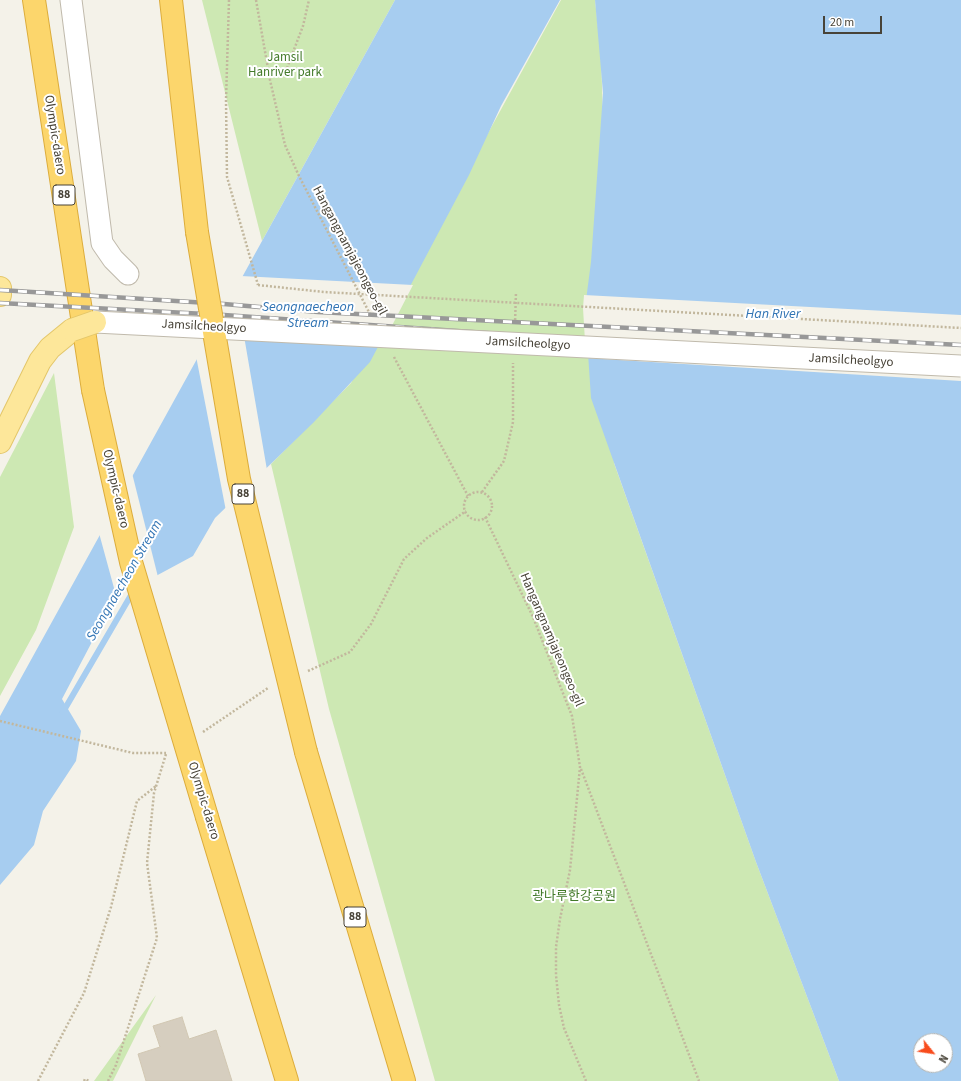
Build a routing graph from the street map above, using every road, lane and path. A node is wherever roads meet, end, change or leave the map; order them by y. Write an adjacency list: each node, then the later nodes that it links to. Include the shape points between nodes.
1 (34, 0): 32 (highway, Olympic-daero / 88, bridge, via 93,390 131,562)
2 (71, 0): 8 (street, via 102,243)
3 (171, 0): 33 (highway, 88, bridge, via 197,232 239,479 306,752)
4 (229, 0): 11 (path, bridge, via 227,177 258,285 324,292)
5 (256, 0): 12 (path, Hangangnamjajeongeo-gil, via 270,80 290,159)
6 (309, 0): 7 (path, via 303,26)
7 (287, 68)
8 (128, 274)
9 (0, 288): 10 (main road)
10 (0, 295)
11 (515, 303): 14 (path, bridge); 15 (path, via 516,292)
12 (374, 321)
13 (95, 322): 18 (street, Jamsilcheolgyo, bridge); 19 (main road, bridge, via 72,330 40,360)
14 (961, 328)
15 (514, 331)
16 (393, 355): 21 (path)
17 (514, 355): 20 (path, via 513,422 504,461)
18 (961, 366)
19 (0, 442)
20 (482, 492): 21 (path); 22 (path, via 491,502 491,511)
21 (468, 496): 22 (path, via 464,503 468,515 477,519)
22 (485, 517): 26 (path, Hangangnamjajeongeo-gil, via 533,617 572,716)
23 (0, 721): 24 (path)
24 (104, 747)
25 (166, 753): 27 (path)
26 (580, 767): 34 (path, Hangangnamjajeongeo-gil, via 570,870 556,947 556,975 564,1028); 35 (path)
27 (156, 786): 28 (path, via 137,801 111,907 84,993); 31 (path, via 147,863 157,938 116,1065)
28 (38, 1081)
29 (84, 1081): 30 (path)
30 (89, 1081)
31 (108, 1081)
32 (288, 1081)
33 (404, 1081)
34 (586, 1081)
35 (699, 1081)

